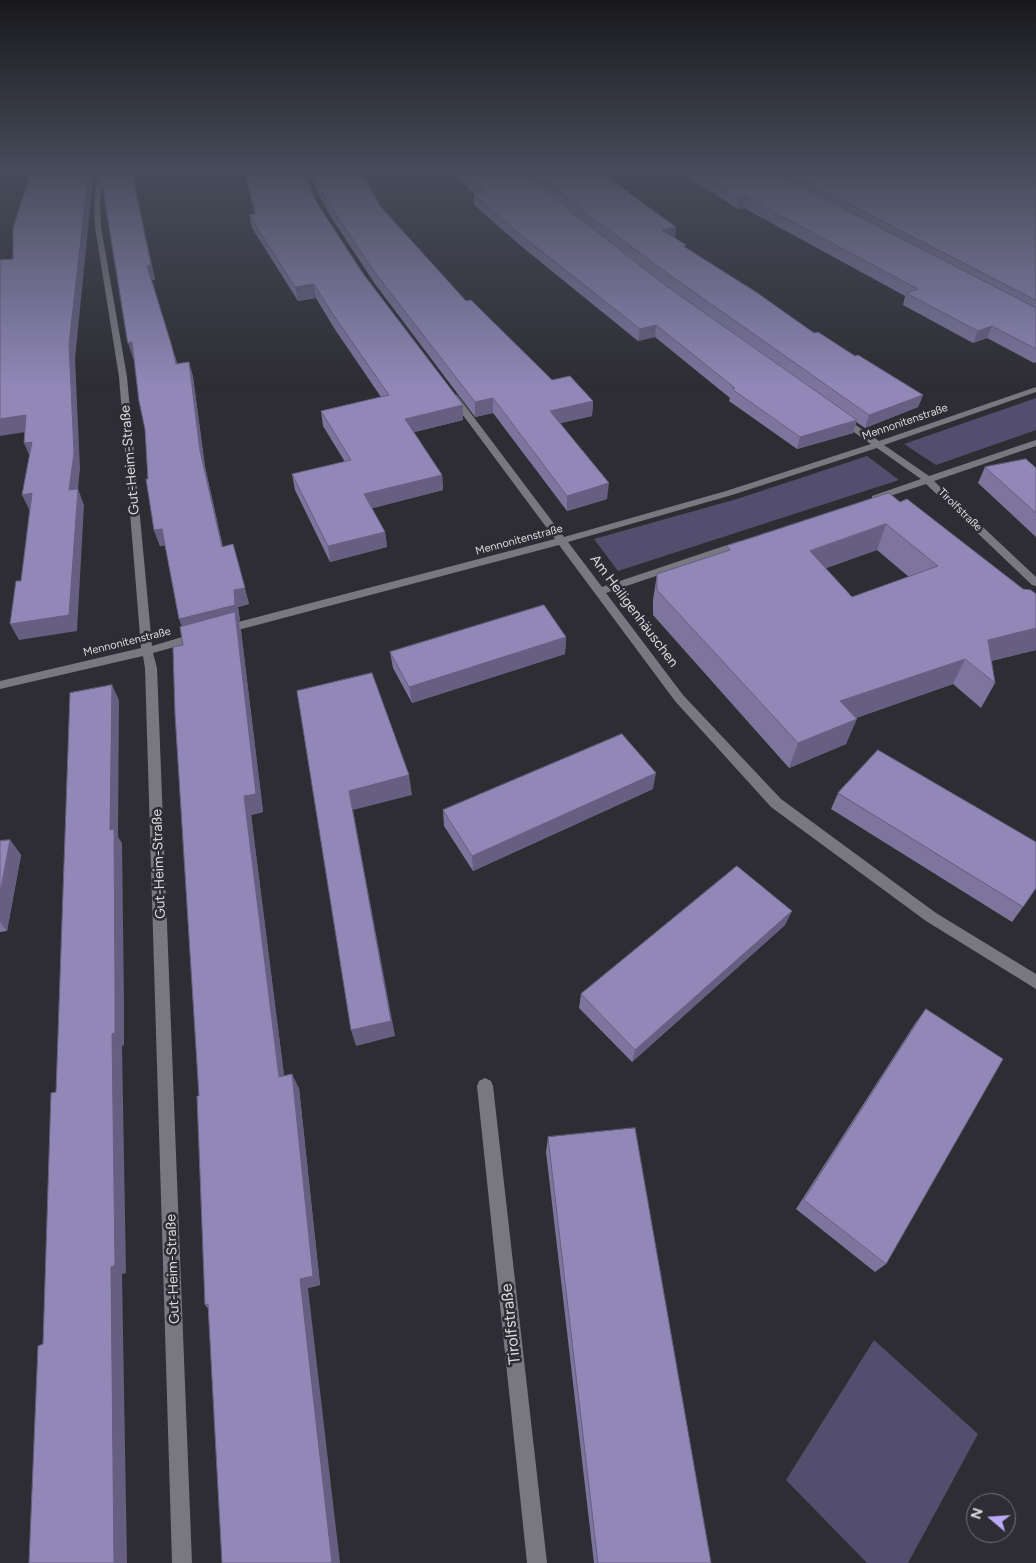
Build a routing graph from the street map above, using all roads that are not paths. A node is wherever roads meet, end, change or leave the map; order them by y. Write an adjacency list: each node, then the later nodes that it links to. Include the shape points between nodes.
1 (100, 242): 13 (street, Gut-Heim-Straße, via 123,377)
2 (447, 388): 10 (street, Am Heiligenhäuschen)
3 (1036, 389): 6 (street, Mennonitenstraße)
4 (835, 414): 6 (street, Tirolfstraße)
5 (1036, 443): 7 (street)
6 (879, 445): 7 (street, Tirolfstraße); 10 (street, Mennonitenstraße, via 731,493)
7 (928, 480): 8 (street); 11 (street, Tirolfstraße)
8 (870, 500)
9 (751, 540): 12 (street)
10 (563, 541): 12 (street, Am Heiligenhäuschen); 13 (street, Mennonitenstraße)
11 (1036, 583)
12 (600, 590): 15 (street, Am Heiligenhäuschen, via 679,698 776,802 930,918)
13 (147, 651): 14 (street, Mennonitenstraße); 17 (street, Gut-Heim-Straße, via 151,668)
14 (0, 685)
15 (1036, 982)
16 (485, 1086): 18 (street, Tirolfstraße)
17 (182, 1563)
18 (537, 1563)

